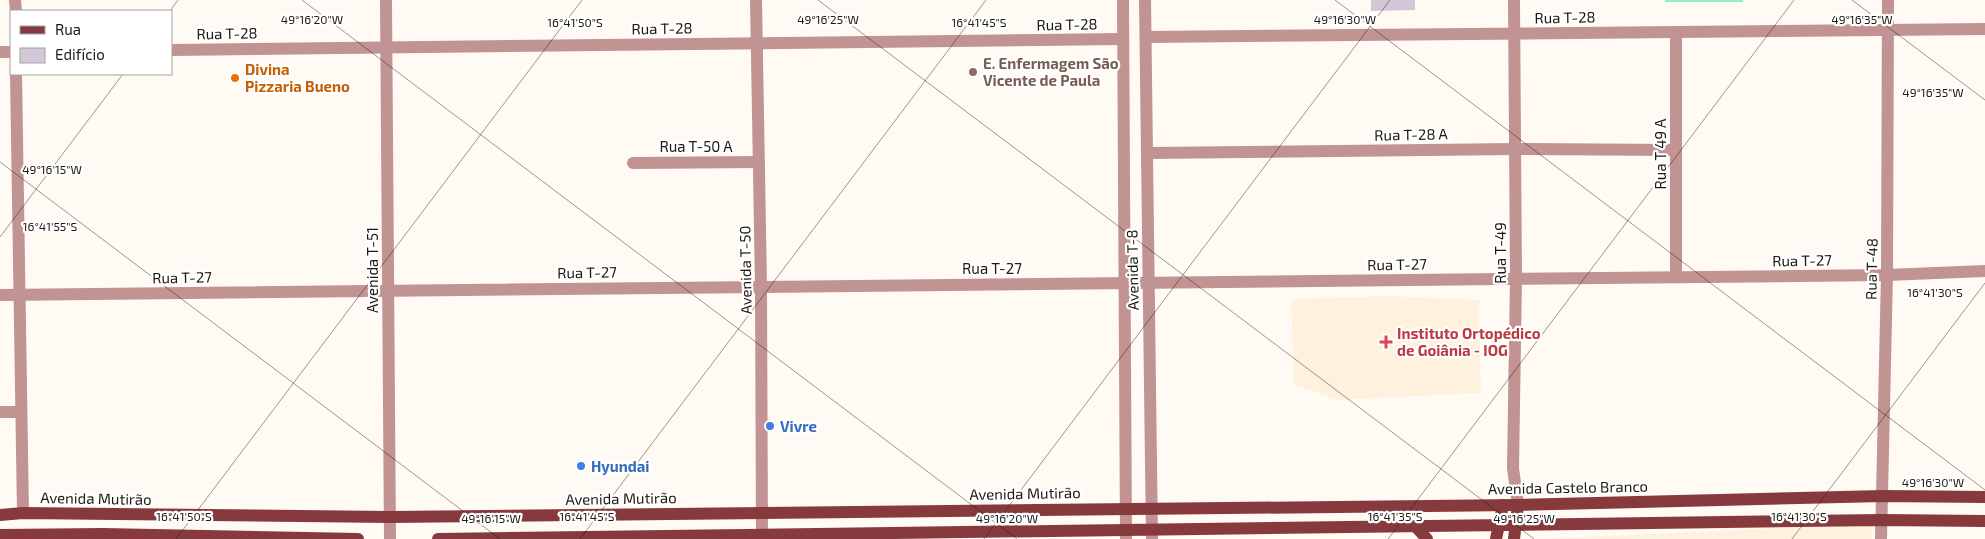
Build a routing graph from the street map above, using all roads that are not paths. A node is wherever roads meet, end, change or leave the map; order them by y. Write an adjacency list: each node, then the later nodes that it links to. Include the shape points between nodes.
1 (386, 0): 14 (street, Avenida T-51)
2 (756, 0): 13 (street, Avenida T-50)
3 (1123, 0): 12 (street, Avenida T-8)
4 (1145, 0): 11 (street, Avenida T-8)
5 (1514, 0): 10 (street, Rua T-49)
6 (1888, 0): 7 (street, Rua T-48)
7 (1888, 29): 8 (street, Rua T-28); 9 (street, Rua T-28); 23 (street, Rua T-48)
8 (1985, 29)
9 (1676, 32): 10 (street, Rua T-28); 18 (street, Rua T 49 A)
10 (1514, 34): 11 (street, Rua T-28); 17 (street, Rua T-49)
11 (1146, 37): 19 (street, Avenida T-8)
12 (1123, 39): 13 (street, Rua T-28); 26 (street, Avenida T-8)
13 (757, 43): 14 (street, Rua T-28); 20 (street, Avenida T-50)
14 (387, 48): 15 (street, Rua T-28); 29 (street, Avenida T-51)
15 (172, 50)
16 (16, 75): 31 (street)
17 (1515, 149): 18 (street, Rua T-28 A); 19 (street, Rua T-28 A); 25 (street, Rua T-49)
18 (1676, 150): 24 (street, Rua T 49 A)
19 (1147, 153): 27 (street, Avenida T-8)
20 (759, 162): 21 (street, Rua T-50 A); 28 (street, Avenida T-50)
21 (633, 163)
22 (1985, 271): 23 (street, Rua T-27)
23 (1887, 275): 24 (street, Rua T-27); 34 (street, Rua T-48)
24 (1676, 277): 25 (street, Rua T-27)
25 (1516, 278): 27 (street, Rua T-27); 37 (street, Rua T-49, via 1513,468)
26 (1125, 284): 27 (street, Rua T-27); 28 (street, Rua T-27); 38 (street, Avenida T-8)
27 (1149, 284): 39 (street, Avenida T-8)
28 (761, 286): 29 (street, Rua T-27); 40 (street, Avenida T-50)
29 (388, 291): 31 (street, Rua T-27); 43 (street, Avenida T-51)
30 (0, 295): 31 (street, Rua T-27)
31 (19, 295): 33 (street)
32 (0, 412): 33 (street)
33 (20, 412): 41 (street)
34 (1882, 496): 35 (main road, Avenida Castelo Branco); 37 (main road, Avenida Castelo Branco); 44 (street, Rua T-48)
35 (1985, 497)
36 (1503, 505): 37 (main road, Avenida Castelo Branco); 39 (main road, Avenida Castelo Branco); 46 (main road)
37 (1518, 505): 47 (main road)
38 (1126, 508): 39 (main road, Avenida Mutirão); 40 (main road, Avenida Mutirão); 49 (street, Avenida T-8)
39 (1152, 508): 50 (street, Avenida T-8)
40 (762, 512): 43 (main road, Avenida Mutirão); 54 (street, Avenida T-50)
41 (23, 513): 42 (main road, Avenida Mutirão); 43 (main road, Avenida Mutirão); 53 (main road)
42 (0, 515)
43 (390, 517): 56 (street, Avenida T-51)
44 (1882, 520): 45 (main road); 47 (main road); 61 (street, Rua T-48)
45 (1985, 521)
46 (1499, 525): 47 (main road); 48 (main road); 59 (main road)
47 (1517, 525): 60 (main road)
48 (1416, 527): 50 (main road); 58 (main road)
49 (1126, 534): 50 (main road); 54 (main road)
50 (1152, 534)
51 (0, 535): 53 (main road)
52 (101, 536): 53 (main road); 55 (main road)
53 (25, 537)
54 (762, 537): 57 (main road)
55 (358, 539)
56 (390, 539)
57 (438, 539)
58 (1426, 539)
59 (1496, 539)
60 (1514, 539)
61 (1881, 539)

